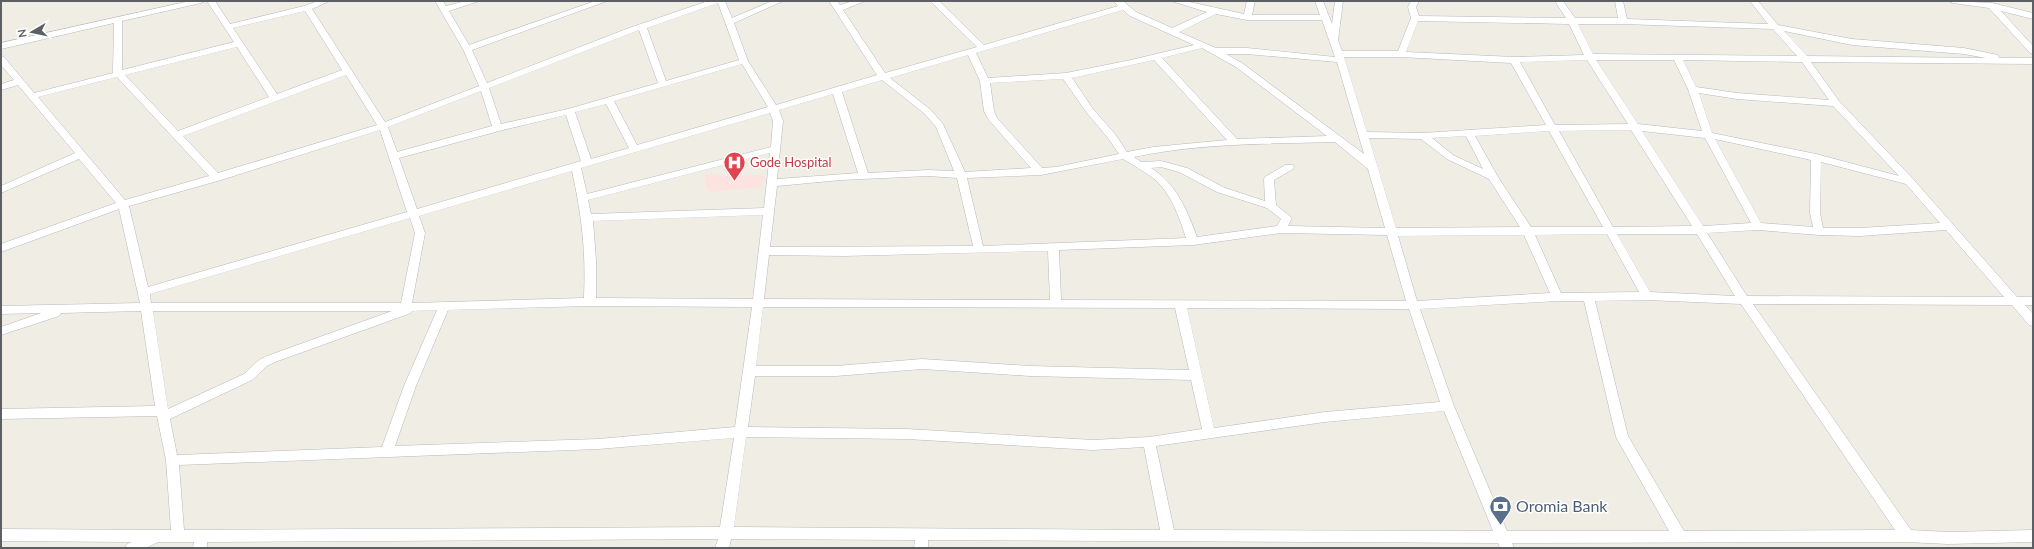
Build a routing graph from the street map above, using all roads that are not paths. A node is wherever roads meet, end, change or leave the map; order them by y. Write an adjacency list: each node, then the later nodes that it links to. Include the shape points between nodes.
1 (201, 1): 33 (street)
2 (211, 1): 37 (street)
3 (325, 1): 25 (street)
4 (439, 1): 27 (street)
5 (475, 1): 27 (street)
6 (602, 1): 22 (street)
7 (716, 1): 38 (street)
8 (721, 1): 36 (street)
9 (779, 1): 36 (street)
10 (833, 1): 26 (street)
11 (861, 1): 26 (street)
12 (934, 1): 45 (street)
13 (1175, 1): 28 (street)
14 (1252, 1): 30 (street)
15 (1320, 1): 31 (street)
16 (1340, 1): 41 (street)
17 (1415, 1): 32 (street, via 1412,6)
18 (1559, 1): 34 (street)
19 (1619, 1): 35 (street)
20 (1754, 1): 39 (street)
21 (1953, 1): 24 (street)
22 (586, 4): 46 (street)
23 (1121, 4): 40 (street, via 1133,14); 45 (street)
24 (1992, 6): 29 (street); 49 (street)
25 (307, 8): 37 (street); 61 (street)
26 (838, 9): 64 (street)
27 (443, 10): 46 (street)
28 (1215, 11): 30 (street); 40 (street)
29 (2033, 16)
30 (1247, 17): 31 (street)
31 (1326, 18): 41 (street)
32 (1415, 18): 34 (street); 50 (street)
33 (118, 20): 44 (street); 62 (street)
34 (1572, 21): 35 (street); 53 (street)
35 (1623, 21): 39 (street)
36 (730, 22): 58 (street)
37 (228, 27): 42 (street)
38 (642, 27): 68 (street); 69 (street)
39 (1775, 27): 57 (street); 60 (street, via 1852,42 1964,51)
40 (1171, 32): 43 (street)
41 (1334, 43): 52 (street)
42 (238, 44): 62 (street); 73 (street)
43 (1204, 45): 48 (street); 51 (street)
44 (1, 46)
45 (983, 48): 47 (street)
46 (467, 49): 68 (street)
47 (971, 51): 64 (street); 66 (street)
48 (1216, 51): 52 (street); 87 (street, via 1239,65)
49 (2033, 51)
50 (1401, 54): 52 (street); 56 (street)
51 (1156, 57): 63 (street); 88 (street)
52 (1340, 57): 84 (street)
53 (1590, 57): 54 (street); 56 (street); 79 (street)
54 (1677, 58): 57 (street); 70 (street)
55 (1, 59): 65 (street)
56 (1514, 60): 81 (street)
57 (1806, 60): 60 (street); 75 (street)
58 (744, 61): 69 (street); 76 (street)
59 (2033, 61): 60 (street)
60 (2022, 62)
61 (348, 71): 73 (street); 78 (street)
62 (118, 73): 72 (street); 83 (street)
63 (1066, 76): 66 (street); 93 (street, via 1090,111 1112,136)
64 (883, 77): 71 (street); 101 (street, via 928,112 940,126)
65 (20, 81): 67 (street); 72 (street)
66 (985, 81): 100 (street, via 992,119)
67 (1, 86)
68 (484, 86): 78 (street); 80 (street)
69 (664, 86): 74 (street)
70 (1693, 89): 75 (street, via 1737,96); 85 (street)
71 (837, 91): 76 (street); 102 (street)
72 (32, 96): 91 (street)
73 (275, 99): 83 (street)
74 (609, 101): 77 (street); 89 (street)
75 (1836, 103): 105 (street)
76 (773, 107): 89 (street); 90 (street, via 778,121)
77 (570, 111): 80 (street); 95 (street)
78 (383, 126): 92 (street); 104 (street)
79 (1634, 127): 81 (street); 85 (street); 118 (street)
80 (497, 128): 92 (street)
81 (1551, 128): 82 (street); 117 (street)
82 (1468, 132): 86 (street); 103 (street)
83 (176, 135): 104 (street)
84 (1363, 135): 86 (street); 99 (street)
85 (1708, 135): 94 (street); 114 (street)
86 (1423, 136): 103 (street, via 1450,157)
87 (1336, 139): 88 (street); 99 (street)
88 (1234, 142): 93 (street, via 1153,150)
89 (634, 148): 95 (street)
90 (775, 149): 106 (street); 108 (street)
91 (81, 154): 107 (street); 109 (street)
92 (394, 156): 112 (street)
93 (1124, 156): 96 (street); 100 (street)
94 (1816, 157): 105 (street); 119 (street, via 1815,213)
95 (587, 163): 97 (street)
96 (1139, 165): 110 (street, via 1161,164 1182,170 1221,190); 122 (street, via 1157,176 1171,192)
97 (576, 167): 108 (street); 112 (street)
98 (1289, 167): 110 (street, via 1269,179)
99 (1374, 168): 120 (street)
100 (1041, 172): 101 (street)
101 (961, 175): 102 (street, via 928,173); 125 (street)
102 (864, 176): 106 (street)
103 (1493, 177): 121 (street)
104 (217, 178): 109 (street)
105 (1910, 182): 115 (street)
106 (772, 183): 111 (street)
107 (1, 190)
108 (584, 198): 113 (street)
109 (123, 204): 124 (street); 127 (street)
110 (1271, 206): 116 (street, via 1287,218)
111 (769, 210): 113 (street); 126 (street)
112 (412, 214): 127 (street); 141 (street, via 420,233)
113 (587, 218): 134 (street, via 591,260)
114 (1758, 226): 118 (street); 119 (street)
115 (1947, 226): 119 (street, via 1860,232); 131 (street)
116 (1281, 229): 120 (street); 122 (street)
117 (1608, 229): 118 (street); 121 (street); 128 (street)
118 (1700, 230): 132 (street)
119 (1819, 231)
120 (1392, 232): 121 (street); 138 (street)
121 (1528, 232): 129 (street)
122 (1193, 241): 123 (street)
123 (1053, 247): 125 (street); 136 (street)
124 (1, 248)
125 (979, 250): 126 (street)
126 (765, 251): 135 (street)
127 (144, 292): 140 (street)
128 (1647, 296): 130 (street); 132 (street)
129 (1557, 297): 130 (street); 138 (street)
130 (1589, 297): 163 (street, via 1622,437)
131 (2014, 299): 132 (street); 133 (street); 144 (street)
132 (1744, 300): 160 (street)
133 (2033, 300)
134 (590, 302): 135 (street); 139 (street)
135 (758, 302): 136 (street); 146 (street)
136 (1056, 302): 137 (street)
137 (1180, 304): 138 (street); 147 (street)
138 (1413, 304): 148 (street)
139 (444, 306): 141 (street); 154 (street, via 410,386)
140 (146, 307): 141 (street); 143 (street); 150 (street)
141 (411, 307): 150 (street, via 271,359 237,384)
142 (1, 310): 143 (street)
143 (64, 310): 145 (street)
144 (2033, 322)
145 (1, 331)
146 (749, 370): 147 (street, via 836,371 922,364 1030,371); 151 (street)
147 (1195, 375): 152 (street)
148 (1448, 406): 152 (street, via 1325,417); 166 (street)
149 (1, 414): 150 (street)
150 (163, 414): 155 (street)
151 (740, 432): 153 (street, via 907,434 1047,443); 154 (street, via 598,444); 156 (street)
152 (1209, 434): 153 (street)
153 (1149, 442): 158 (street)
154 (387, 451): 155 (street)
155 (172, 460): 159 (street)
156 (726, 533): 164 (street); 165 (street); 169 (street)
157 (1, 534): 162 (street)
158 (1168, 535): 165 (street); 166 (street)
159 (178, 536): 162 (street); 164 (street)
160 (1907, 536): 163 (street); 167 (street)
161 (2033, 536): 167 (street)
162 (157, 537): 168 (street)
163 (1680, 537): 166 (street)
164 (200, 542)
165 (921, 542)
166 (1505, 543)
167 (1952, 543)
168 (132, 548)
169 (722, 548)

